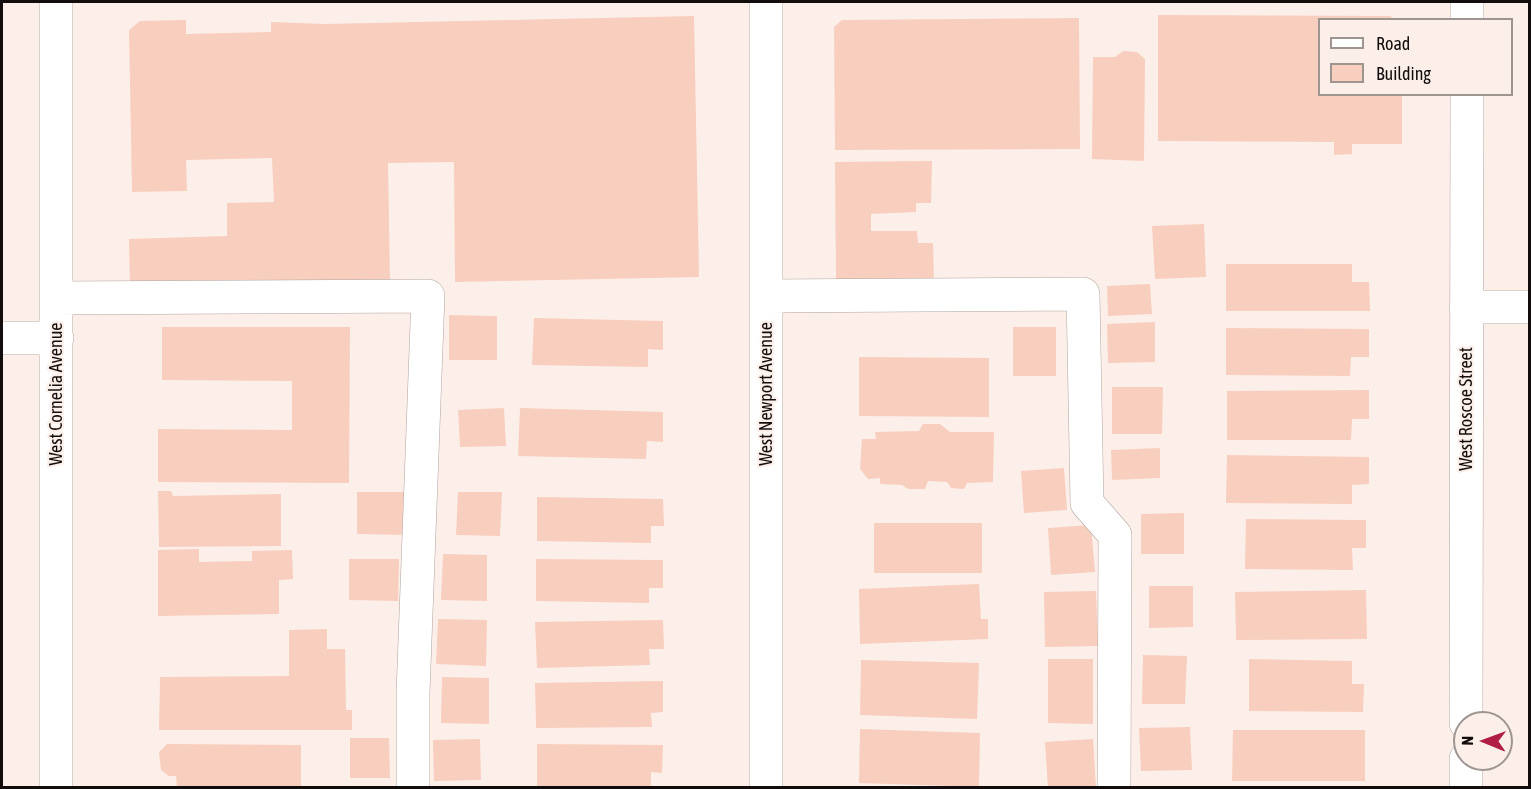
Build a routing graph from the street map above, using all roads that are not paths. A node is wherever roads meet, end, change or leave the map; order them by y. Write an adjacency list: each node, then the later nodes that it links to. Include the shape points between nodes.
1 (56, 2): 7 (street, West Cornelia Avenue)
2 (766, 2): 6 (street, West Newport Avenue)
3 (1467, 2): 4 (street)
4 (1467, 18)
5 (1467, 96): 8 (street, West Roscoe Street)
6 (766, 296): 16 (street, West Newport Avenue); 17 (street, via 1083,294 1087,503 1115,535)
7 (56, 298): 11 (street, West Cornelia Avenue); 15 (street, via 428,296)
8 (1466, 307): 9 (street); 12 (street, West Roscoe Street)
9 (1530, 307)
10 (2, 338): 11 (street)
11 (57, 338): 14 (street, West Cornelia Avenue)
12 (1466, 711)
13 (1466, 771): 18 (street)
14 (56, 788)
15 (413, 788)
16 (766, 788)
17 (1114, 788)
18 (1466, 788)

